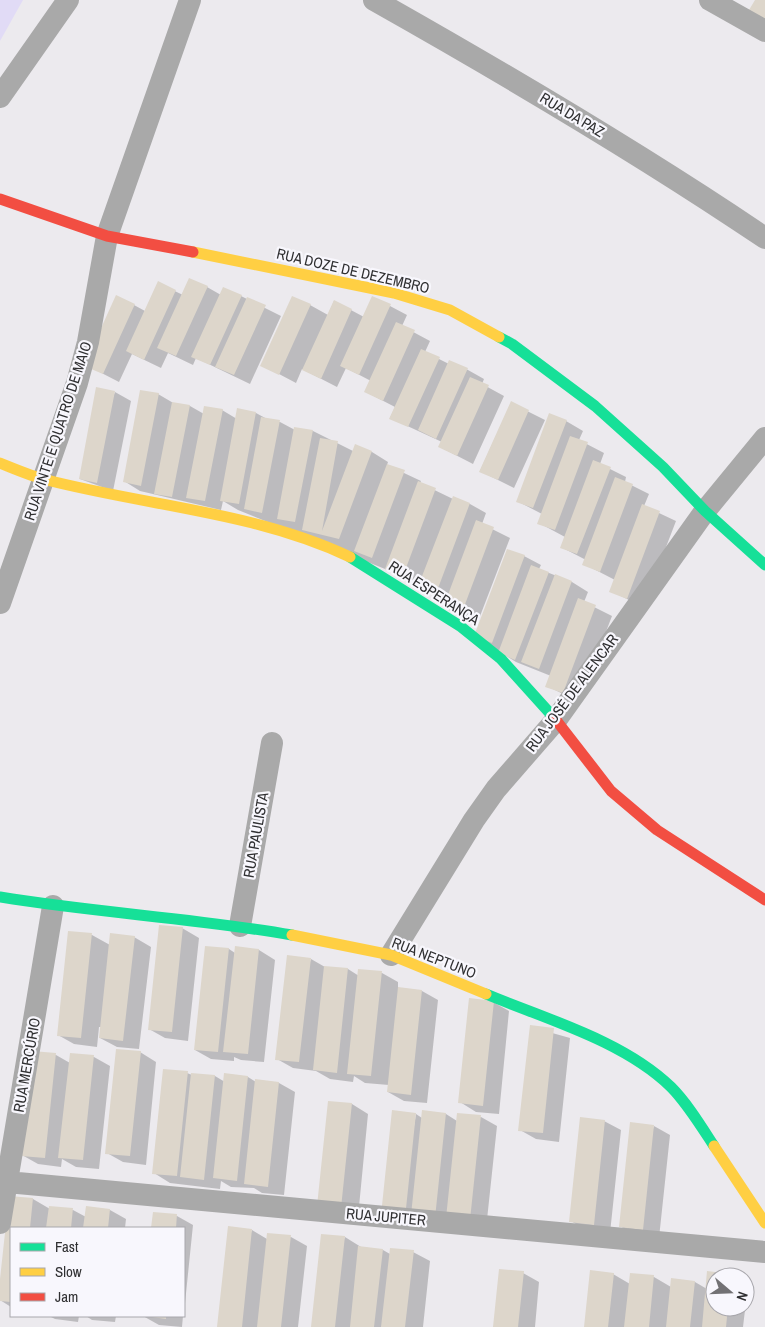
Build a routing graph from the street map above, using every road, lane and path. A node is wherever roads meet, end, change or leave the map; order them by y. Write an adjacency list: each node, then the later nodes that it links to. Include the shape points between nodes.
1 (68, 0): 6 (street)
2 (190, 0): 8 (street, RUA VINTE E QUATRO DE MAIO)
3 (374, 0): 9 (street, RUA DA PAZ, via 498,70)
4 (710, 0): 5 (street)
5 (765, 31)
6 (0, 97)
7 (0, 199): 8 (street, RUA DOZE DE DEZEMBRO)
8 (107, 236): 12 (street, RUA VINTE E QUATRO DE MAIO, via 88,342); 13 (street, RUA DOZE DE DEZEMBRO, via 338,280 450,310 512,344 595,406 662,466)
9 (765, 238)
10 (765, 438): 13 (street, RUA JOSÉ DE ALENCAR)
11 (0, 463): 12 (street, RUA ESPERANÇA)
12 (45, 480): 15 (street, RUA VINTE E QUATRO DE MAIO); 16 (street, RUA ESPERANÇA, via 276,528 314,540 356,560 460,626 501,658)
13 (705, 511): 14 (street, RUA DOZE DE DEZEMBRO); 16 (street, RUA JOSÉ DE ALENCAR)
14 (765, 565)
15 (0, 603)
16 (556, 720): 19 (street, RUA ESPERANÇA, via 611,791 632,811); 22 (street, RUA JOSÉ DE ALENCAR, via 496,789 474,820)
17 (272, 743): 21 (street, RUA PAULISTA)
18 (0, 898): 20 (street, RUA NEPTUNO)
19 (765, 900)
20 (53, 906): 21 (street, RUA NEPTUNO); 23 (street, RUA MERCÚRIO)
21 (240, 926): 22 (street, RUA NEPTUNO)
22 (391, 955): 25 (street, RUA NEPTUNO, via 634,1058 671,1087 702,1127)
23 (7, 1182): 24 (street, RUA MERCÚRIO); 26 (street, RUA JUPITER)
24 (0, 1223)
25 (765, 1224)
26 (765, 1252)

